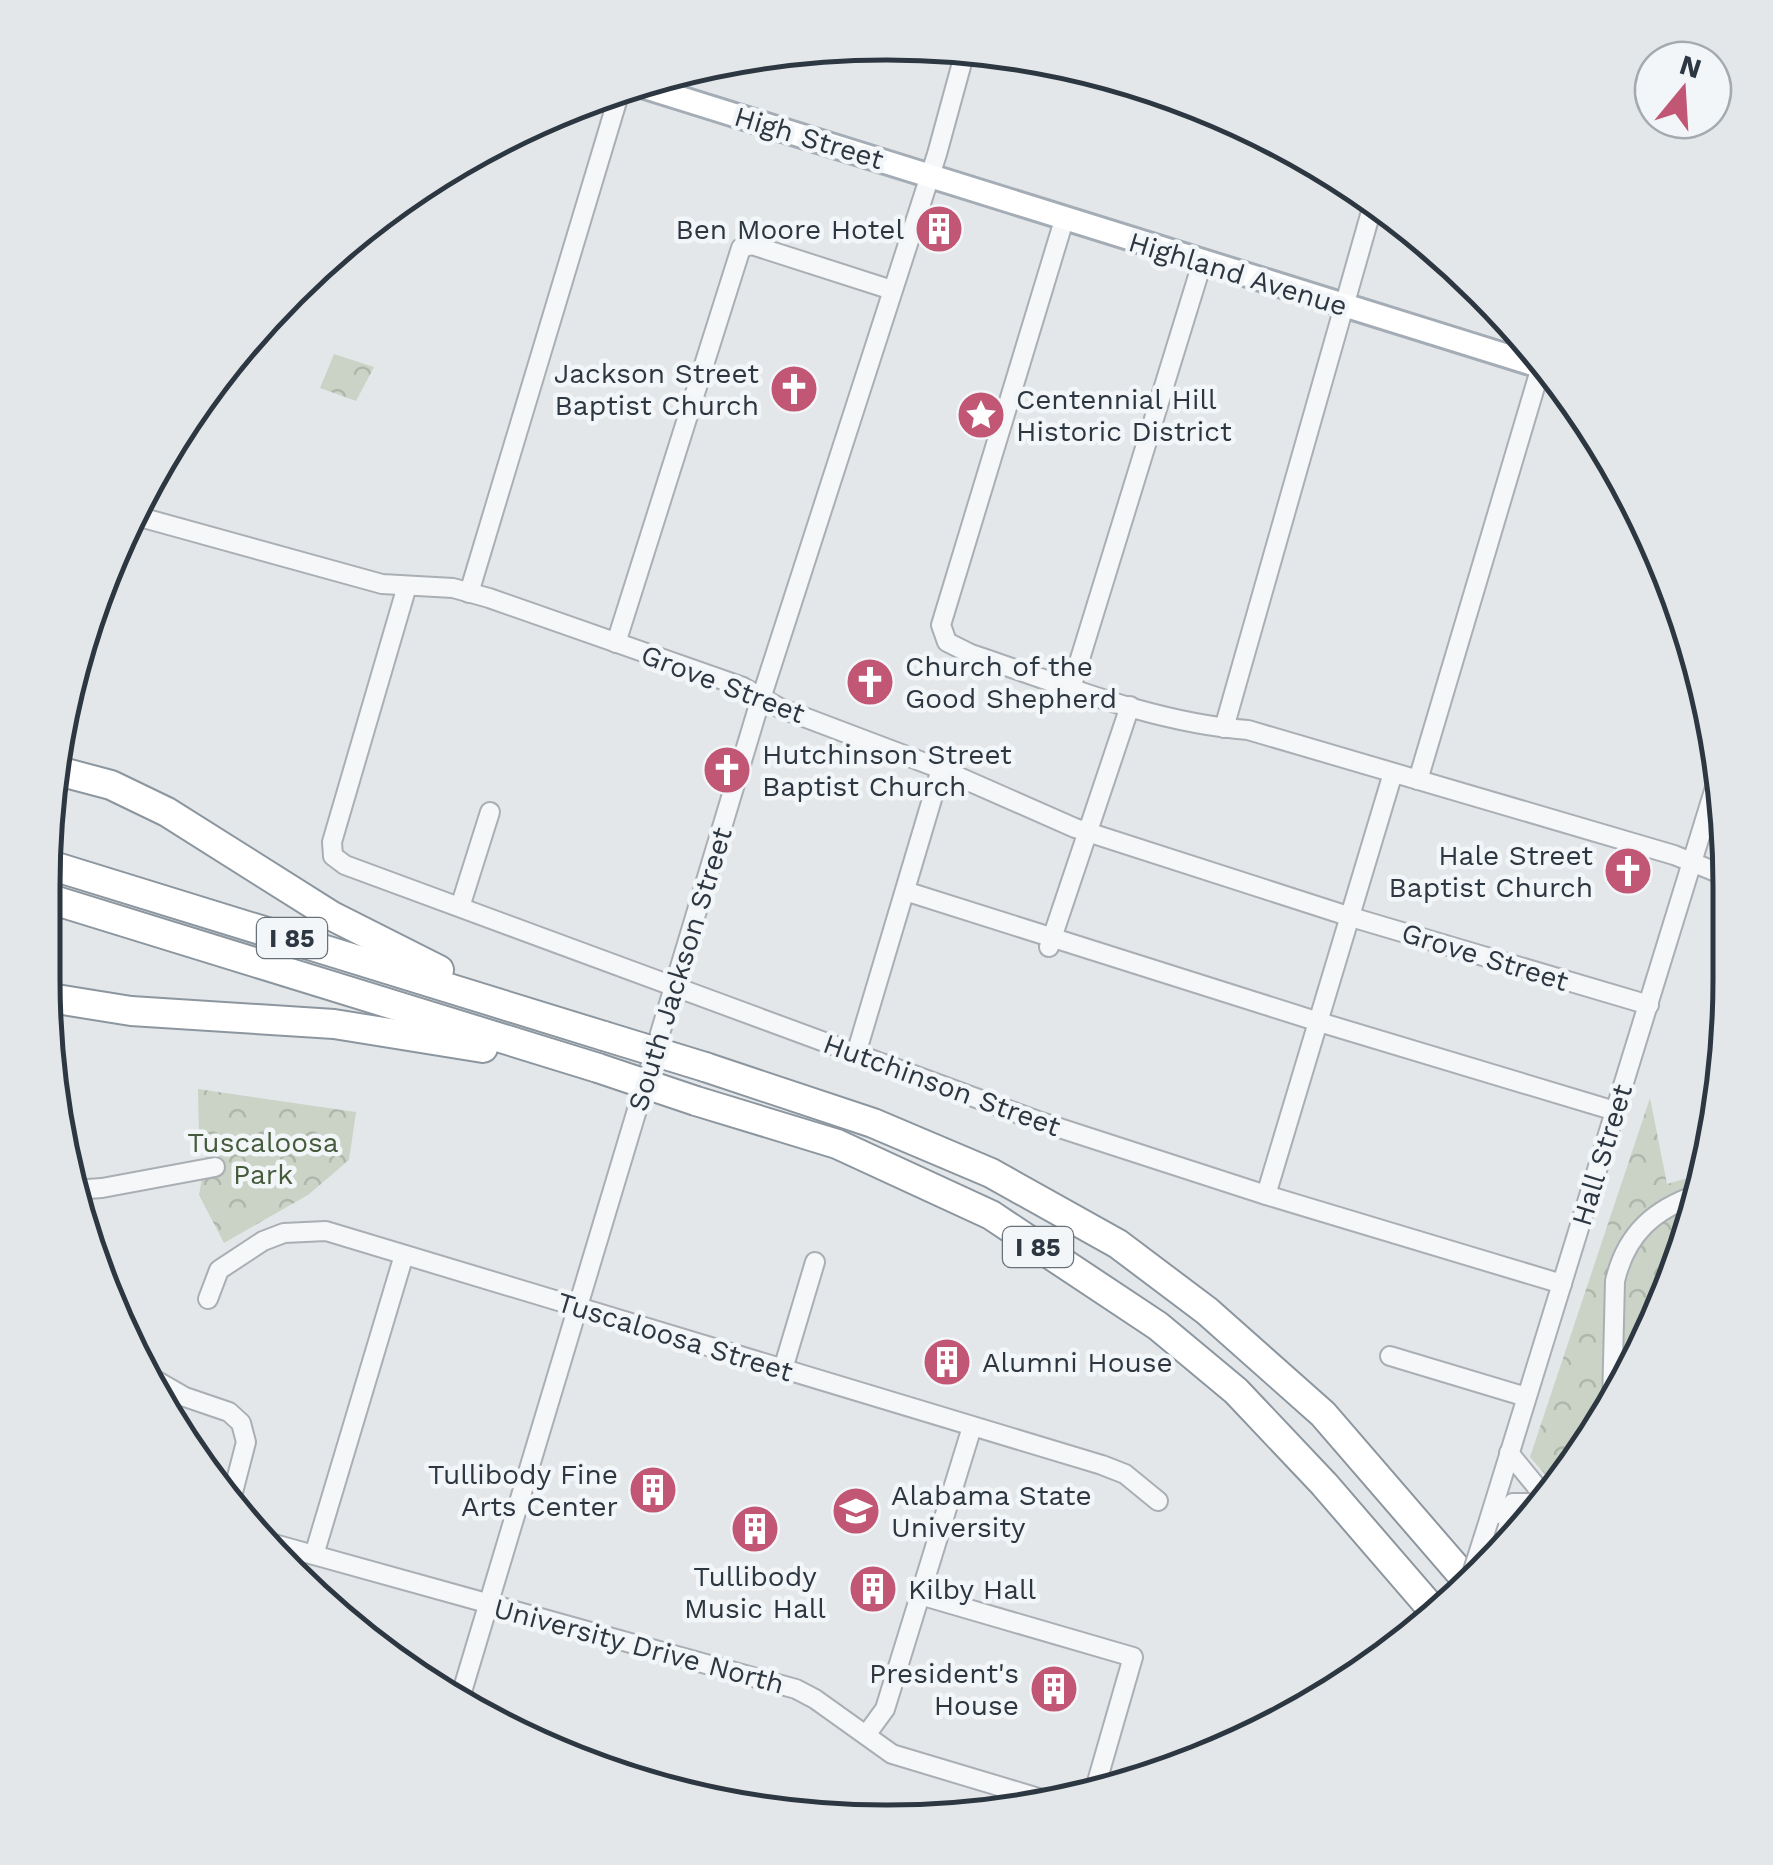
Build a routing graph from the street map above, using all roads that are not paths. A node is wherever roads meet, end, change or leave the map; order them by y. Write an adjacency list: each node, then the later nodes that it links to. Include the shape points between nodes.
1 (961, 64): 4 (street, South Jackson Street)
2 (658, 93): 4 (main road, High Street)
3 (619, 105): 14 (street)
4 (930, 174): 6 (main road, Highland Avenue); 8 (street, South Jackson Street)
5 (1370, 216): 9 (street)
6 (1064, 220): 7 (main road, Highland Avenue); 16 (street, via 941,625 946,642)
7 (1202, 263): 9 (main road, Highland Avenue); 16 (street)
8 (892, 290): 15 (street, via 752,245 741,248); 17 (street, South Jackson Street)
9 (1346, 307): 10 (main road, Highland Avenue); 19 (street)
10 (1522, 358)
11 (1539, 380): 24 (street)
12 (146, 519): 13 (street, Grove Street)
13 (408, 586): 14 (street, Grove Street); 34 (street, Hutchinson Street, via 332,842 334,856 345,866)
14 (469, 593): 15 (street, Grove Street)
15 (616, 643): 17 (street, Grove Street)
16 (1072, 688): 18 (street)
17 (762, 698): 21 (street, Grove Street); 37 (street, South Jackson Street)
18 (1130, 706): 19 (street); 28 (street)
19 (1224, 728): 22 (street)
20 (71, 755): 25 (highway)
21 (941, 769): 28 (street, Grove Street); 32 (street)
22 (1393, 773): 24 (street); 35 (street)
23 (68, 774): 25 (highway)
24 (1418, 780): 29 (street)
25 (112, 785): 40 (highway, via 212,838 332,916)
26 (1709, 809): 29 (street, Hall Street)
27 (490, 812): 34 (street)
28 (1087, 832): 35 (street, Grove Street); 36 (street)
29 (1693, 862): 31 (street); 39 (street, Hall Street)
30 (61, 868): 40 (highway, I 85)
31 (1712, 870)
32 (905, 891): 36 (street); 42 (street)
33 (60, 902): 43 (highway, I 85)
34 (460, 908): 37 (street, Hutchinson Street)
35 (1351, 917): 39 (street, Grove Street); 41 (street)
36 (1050, 942): 41 (street)
37 (673, 987): 42 (street, Hutchinson Street); 53 (street, South Jackson Street)
38 (61, 1000): 43 (highway, via 368,1028)
39 (1648, 1005): 44 (street, Hall Street)
40 (532, 1013): 69 (highway, I 85, bridge, via 873,1122 991,1173 1118,1244 1207,1311 1323,1414)
41 (1319, 1022): 44 (street); 47 (street)
42 (856, 1054): 47 (street, Hutchinson Street)
43 (598, 1068): 71 (highway, I 85, bridge, via 837,1144 974,1206 1158,1326 1236,1392)
44 (1616, 1111): 51 (street, Hall Street)
45 (215, 1167): 46 (street)
46 (87, 1189)
47 (1266, 1195): 51 (street, Hutchinson Street)
48 (1682, 1201): 56 (street, via 1656,1212 1619,1264)
49 (404, 1254): 52 (street, Tuscaloosa Street, via 326,1231 284,1232 219,1270); 53 (street, Tuscaloosa Street); 67 (street)
50 (815, 1262): 55 (street)
51 (1562, 1284): 58 (street, Hall Street)
52 (208, 1299)
53 (578, 1308): 55 (street, Tuscaloosa Street); 72 (street, South Jackson Street)
54 (1390, 1356): 58 (street)
55 (783, 1369): 59 (street, Tuscaloosa Street)
56 (1613, 1372)
57 (169, 1388): 61 (street, via 230,1412 241,1423 246,1442)
58 (1526, 1398): 60 (street, Hall Street)
59 (972, 1427): 63 (street, Tuscaloosa Street, via 1125,1474); 70 (street)
60 (1509, 1453): 62 (street); 65 (street, Hall Street, bridge)
61 (235, 1486)
62 (1537, 1488)
63 (1158, 1501)
64 (1525, 1503): 65 (street, Hall Street, via 1513,1503)
65 (1482, 1542): 68 (street, Hall Street, bridge)
66 (288, 1548): 67 (street, University Drive North)
67 (314, 1555): 72 (street, University Drive North)
68 (1478, 1556)
69 (1460, 1573)
70 (920, 1595): 74 (street, via 885,1709); 75 (street, via 1133,1657)
71 (1427, 1603)
72 (490, 1606): 73 (street, South Jackson Street); 74 (street, University Drive North, via 796,1690)
73 (463, 1688)
74 (866, 1736): 76 (street, University Drive North, via 892,1754)
75 (1098, 1777)
76 (1023, 1793)

